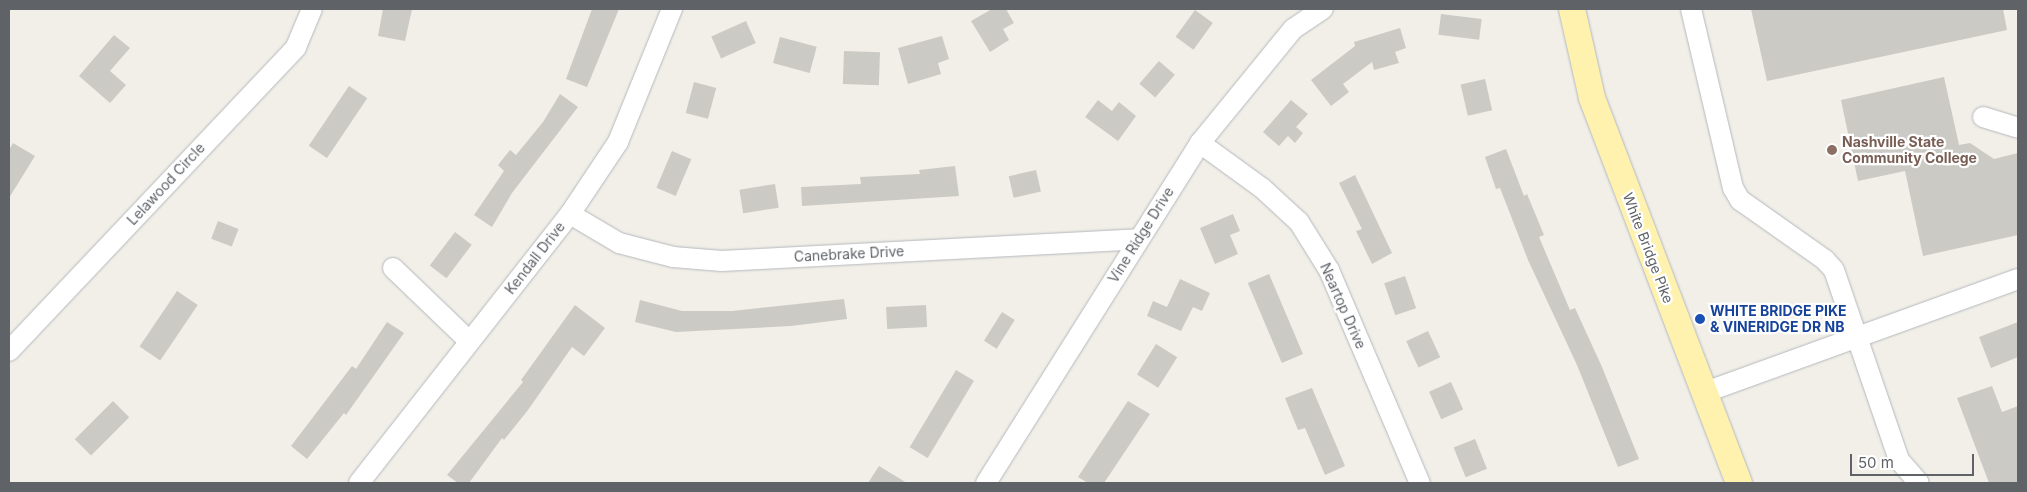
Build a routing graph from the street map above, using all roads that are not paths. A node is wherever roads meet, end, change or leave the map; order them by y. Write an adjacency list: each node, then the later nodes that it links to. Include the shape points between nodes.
1 (312, 9): 15 (street, Lelawood Circle, via 296,46)
2 (672, 9): 9 (street, Kendall Drive, via 618,142)
3 (1323, 9): 8 (street, Vine Ridge Drive, via 1293,29)
4 (1572, 9): 16 (main road, White Bridge Pike, via 1592,98)
5 (1691, 9): 13 (street, via 1733,188 1751,209 1825,260 1834,270)
6 (1983, 117): 7 (street)
7 (2018, 128)
8 (1200, 143): 10 (street, Vine Ridge Drive); 19 (street, Neartop Drive, via 1262,188 1299,222 1329,270)
9 (570, 214): 10 (street, Canebrake Drive, via 618,243 673,257 722,261); 14 (street, Kendall Drive)
10 (1138, 239): 18 (street, Vine Ridge Drive)
11 (393, 268): 14 (street)
12 (2018, 279): 13 (street)
13 (1858, 339): 16 (street); 21 (street, via 1899,460)
14 (469, 341): 17 (street, Kendall Drive)
15 (9, 351)
16 (1703, 393): 20 (main road, White Bridge Pike)
17 (360, 483)
18 (986, 483)
19 (1420, 483)
20 (1739, 483)
21 (1919, 483)

